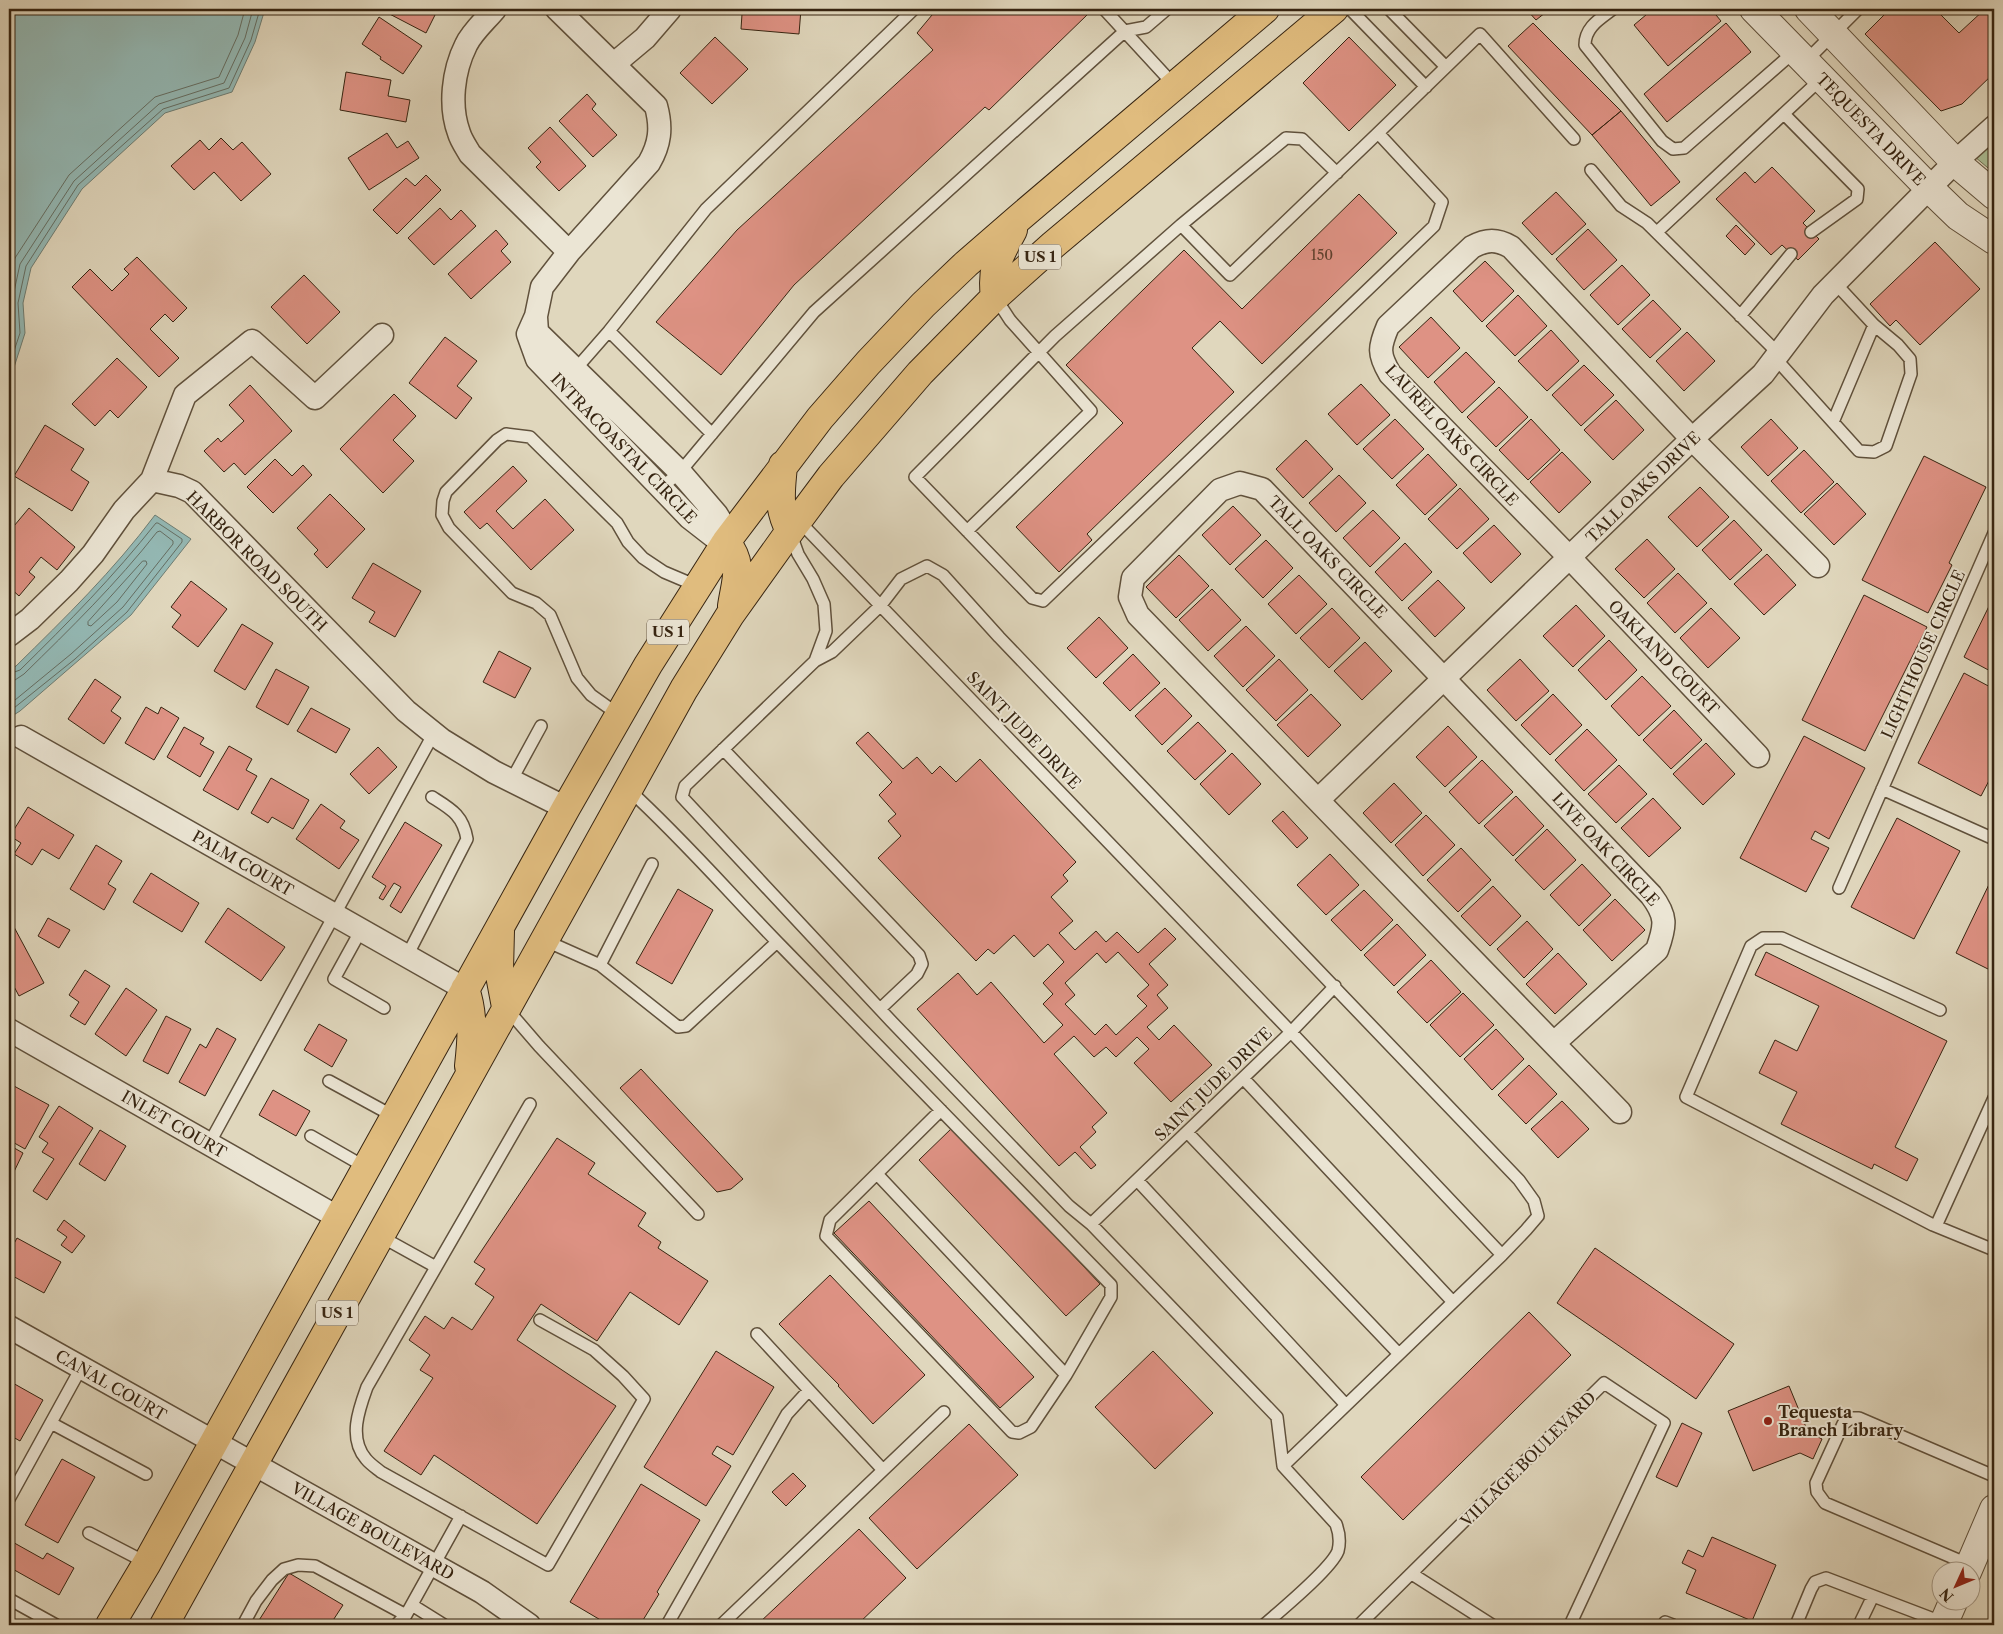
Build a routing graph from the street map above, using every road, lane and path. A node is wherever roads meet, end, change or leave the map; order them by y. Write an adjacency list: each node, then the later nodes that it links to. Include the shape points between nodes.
1 (495, 9): 36 (street, via 466,44 461,57 453,94 459,134 470,154)
2 (557, 9): 17 (street, INTRACOASTAL CIRCLE)
3 (670, 9): 17 (street, via 645,38)
4 (914, 9): 42 (lane, via 706,209)
5 (1104, 9): 15 (lane)
6 (1167, 9): 15 (lane, via 1146,27)
7 (1265, 9): 20 (main road, US 1)
8 (1334, 9): 39 (main road, US 1)
9 (1350, 9): 21 (lane)
10 (1389, 9): 19 (lane)
11 (1613, 9): 18 (lane, via 1591,27 1585,36 1585,45 1662,141 1673,149 1684,148)
12 (1754, 9): 18 (street, TEQUESTA DRIVE)
13 (1809, 9): 16 (street)
14 (1858, 9): 16 (lane)
15 (1126, 31): 20 (lane); 48 (lane, via 814,312)
16 (1832, 34): 18 (lane); 26 (street)
17 (614, 64): 36 (street, INTRACOASTAL CIRCLE, via 656,106 660,128 656,150 639,176)
18 (1807, 64): 22 (lane); 29 (street, TEQUESTA DRIVE)
19 (1446, 67): 21 (lane); 25 (lane, via 1480,34)
20 (1174, 85): 31 (main road, US 1)
21 (1426, 86): 24 (lane)
22 (1784, 114): 33 (lane); 34 (lane, via 1858,189 1857,199)
23 (1994, 127): 26 (street, TALL OAKS DRIVE)
24 (1378, 134): 28 (lane); 55 (lane, via 1442,202 1434,226 1043,600 1032,598)
25 (1574, 139)
26 (1955, 162): 29 (street, TALL OAKS DRIVE); 30 (street)
27 (1591, 170): 33 (lane, via 1621,206)
28 (1337, 173): 32 (lane, via 1302,139 1286,138); 32 (lane, via 1230,275)
29 (1928, 188): 35 (street, TEQUESTA DRIVE, via 1958,216); 38 (street, TALL OAKS DRIVE)
30 (1994, 195)
31 (1019, 218): 39 (main road, via 995,265); 50 (main road, US 1, via 924,305 832,404)
32 (1181, 225): 44 (lane)
33 (1657, 232): 40 (lane)
34 (1811, 232)
35 (1994, 240)
36 (569, 252): 46 (street, INTRACOASTAL CIRCLE, via 542,287 536,316 528,334 537,359)
37 (1791, 254): 40 (lane)
38 (1835, 283): 41 (lane); 45 (street, TALL OAKS DRIVE)
39 (995, 297): 44 (lane, via 1010,320); 54 (main road, US 1, via 876,422)
40 (1740, 316): 45 (lane)
41 (1874, 324): 47 (lane); 47 (lane, via 1910,359 1911,374 1886,446 1874,452 1859,451)
42 (609, 331): 46 (lane); 48 (lane)
43 (382, 335): 52 (street, via 314,398 252,341 185,394)
44 (1039, 352): 55 (lane, via 915,477); 55 (lane, via 1091,411)
45 (1777, 356): 47 (lane); 49 (street, TALL OAKS DRIVE, via 1763,374)
46 (568, 377): 51 (street, INTRACOASTAL CIRCLE); 53 (street, INTRACOASTAL CIRCLE)
47 (1833, 422)
48 (712, 434): 51 (lane)
49 (1692, 439): 58 (street, TALL OAKS DRIVE); 58 (street, LAUREL OAKS CIRCLE, via 1511,247 1498,240 1472,246 1388,326 1382,341 1381,360 1390,374); 59 (street, LAUREL OAKS CIRCLE)
50 (783, 465): 54 (main road, via 782,515); 57 (main road, US 1)
51 (680, 472): 53 (lane); 57 (street, INTRACOASTAL CIRCLE, via 717,515)
52 (152, 480): 63 (street, via 136,495 69,581); 68 (street, HARBOR ROAD SOUTH, via 192,492 406,711)
53 (661, 488): 57 (street, INTRACOASTAL CIRCLE, via 690,518)
54 (794, 525): 61 (lane, SAINT JUDE DRIVE); 62 (main road, US 1); 64 (lane, via 798,554 824,604 826,631)
55 (967, 531)
56 (1994, 533): 74 (lane, LIGHTHOUSE CIRCLE)
57 (726, 542): 60 (main road, US 1); 62 (main road, via 738,565)
58 (1570, 558): 65 (street, TALL OAKS DRIVE); 71 (street, OAKLAND COURT)
59 (1818, 566)
60 (697, 586): 66 (main road, US 1); 66 (lane, via 664,572 643,558 617,523 530,437 506,434 446,492 442,515 449,528 512,594 536,602 550,615 577,678 592,695)
61 (880, 605): 64 (lane, via 832,652); 88 (lane, via 901,579 927,566 943,575); 95 (lane, SAINT JUDE DRIVE)
62 (730, 615): 73 (main road, US 1)
63 (9, 635)
64 (815, 661): 70 (lane)
65 (1445, 679): 76 (street, TALL OAKS DRIVE); 76 (street, TALL OAKS CIRCLE, via 1262,489 1240,483 1220,490 1133,578 1130,597 1138,615); 96 (street, LIVE OAK CIRCLE, via 1662,909 1665,929 1657,950)
66 (619, 716): 77 (main road, US 1)
67 (540, 726): 72 (lane)
68 (434, 733): 72 (street, HARBOR ROAD SOUTH); 81 (lane)
69 (21, 737): 81 (street, PALM COURT)
70 (723, 749): 92 (lane, via 685,786 682,797); 92 (lane, via 919,955 922,964 917,974)
71 (1758, 756)
72 (512, 781): 77 (street, HARBOR ROAD SOUTH)
73 (628, 789): 84 (main road, US 1); 85 (lane)
74 (1882, 789): 78 (lane); 80 (lane, LIGHTHOUSE CIRCLE)
75 (432, 797): 86 (lane, via 454,812 465,827 467,839)
76 (1318, 800): 96 (street)
77 (566, 808): 82 (main road, US 1)
78 (1994, 839)
79 (652, 864): 87 (lane)
80 (1839, 888)
81 (334, 914): 83 (street, PALM COURT); 107 (lane)
82 (500, 927): 89 (main road, US 1); 90 (main road, via 499,970)
83 (361, 930): 86 (street, PALM COURT); 91 (lane, via 334,979)
84 (544, 940): 87 (lane); 90 (main road, US 1)
85 (777, 942): 87 (lane, via 686,1026 678,1027); 102 (lane)
86 (407, 956): 89 (street, PALM COURT)
87 (600, 965)
88 (1335, 986): 95 (lane); 117 (lane, via 1520,1180 1534,1201 1538,1216)
89 (465, 989): 97 (main road, via 473,1027); 104 (main road, US 1)
90 (506, 1007): 97 (main road, US 1); 111 (lane)
91 (384, 1008)
92 (880, 1009): 113 (lane, via 1069,1206)
93 (1940, 1010): 114 (lane, via 1782,938 1763,938 1751,946 1686,1097)
94 (9, 1030): 107 (street, INLET COURT)
95 (1291, 1032): 98 (lane, SAINT JUDE DRIVE); 117 (lane)
96 (1554, 1043): 103 (street)
97 (468, 1077): 115 (main road, US 1)
98 (1243, 1078): 105 (lane, SAINT JUDE DRIVE); 119 (lane)
99 (329, 1081): 104 (lane)
100 (1994, 1098): 114 (lane)
101 (530, 1104): 118 (lane)
102 (941, 1110): 109 (lane); 125 (lane, via 1112,1285 1111,1297)
103 (1620, 1112)
104 (395, 1116): 108 (main road, US 1)
105 (1187, 1132): 110 (lane, SAINT JUDE DRIVE); 123 (lane)
106 (311, 1136): 108 (lane)
107 (209, 1144): 112 (street, INLET COURT)
108 (366, 1168): 112 (main road, US 1)
109 (877, 1174): 125 (lane); 125 (lane, via 830,1220 826,1236 1012,1432 1020,1433 1031,1427)
110 (1137, 1180): 113 (lane, SAINT JUDE DRIVE); 127 (lane)
111 (698, 1214)
112 (339, 1218): 130 (main road, US 1)
113 (1091, 1224): 132 (lane, via 1276,1417)
114 (1936, 1226): 116 (lane)
115 (380, 1236): 118 (lane); 131 (main road, US 1)
116 (1994, 1250)
117 (1502, 1254): 119 (lane)
118 (436, 1267): 138 (lane, via 367,1386 357,1414 357,1440 365,1459 381,1472)
119 (1453, 1302): 123 (lane)
120 (540, 1320): 138 (lane, via 594,1350 644,1399 548,1565)
121 (9, 1327): 124 (street, CANAL COURT)
122 (758, 1334): 126 (lane)
123 (1399, 1354): 127 (lane)
124 (81, 1368): 129 (lane); 130 (street, CANAL COURT)
125 (1066, 1375)
126 (810, 1390): 133 (lane); 156 (lane, via 787,1414)
127 (1346, 1405): 132 (lane)
128 (944, 1412): 133 (lane)
129 (51, 1423): 134 (lane); 136 (lane)
130 (214, 1443): 131 (street, VILLAGE BOULEVARD); 142 (main road, US 1)
131 (253, 1464): 143 (street, VILLAGE BOULEVARD); 151 (main road, US 1)
132 (1283, 1466): 158 (lane, via 1336,1524 1338,1551 1324,1570)
133 (883, 1470): 157 (lane)
134 (146, 1474)
135 (1994, 1476): 140 (lane, via 1859,1418 1851,1418 1843,1424 1816,1483 1817,1492 1825,1503)
136 (9, 1499)
137 (1994, 1509): 141 (street)
138 (460, 1516): 143 (lane)
139 (89, 1533): 142 (lane)
140 (1955, 1562)
141 (1971, 1562)
142 (147, 1563): 150 (main road, US 1)
143 (434, 1565): 147 (lane); 155 (street, VILLAGE BOULEVARD, via 482,1592)
144 (1412, 1574): 159 (lane, VILLAGE BOULEVARD); 160 (lane); 161 (lane, VILLAGE BOULEVARD, via 1604,1383 1664,1423)
145 (1873, 1596): 148 (lane); 162 (lane, via 1826,1578 1816,1582 1811,1589); 163 (lane)
146 (9, 1599): 149 (lane)
147 (409, 1610): 152 (lane, via 315,1566 298,1565 284,1569 272,1580); 153 (lane); 154 (lane)
148 (1947, 1617)
149 (56, 1625)
150 (110, 1625)
151 (164, 1625)
152 (243, 1625)
153 (396, 1625)
154 (444, 1625)
155 (529, 1625)
156 (667, 1625)
157 (721, 1625)
158 (1264, 1625)
159 (1359, 1625)
160 (1492, 1625)
161 (1570, 1625)
162 (1796, 1625)
163 (1859, 1625)

